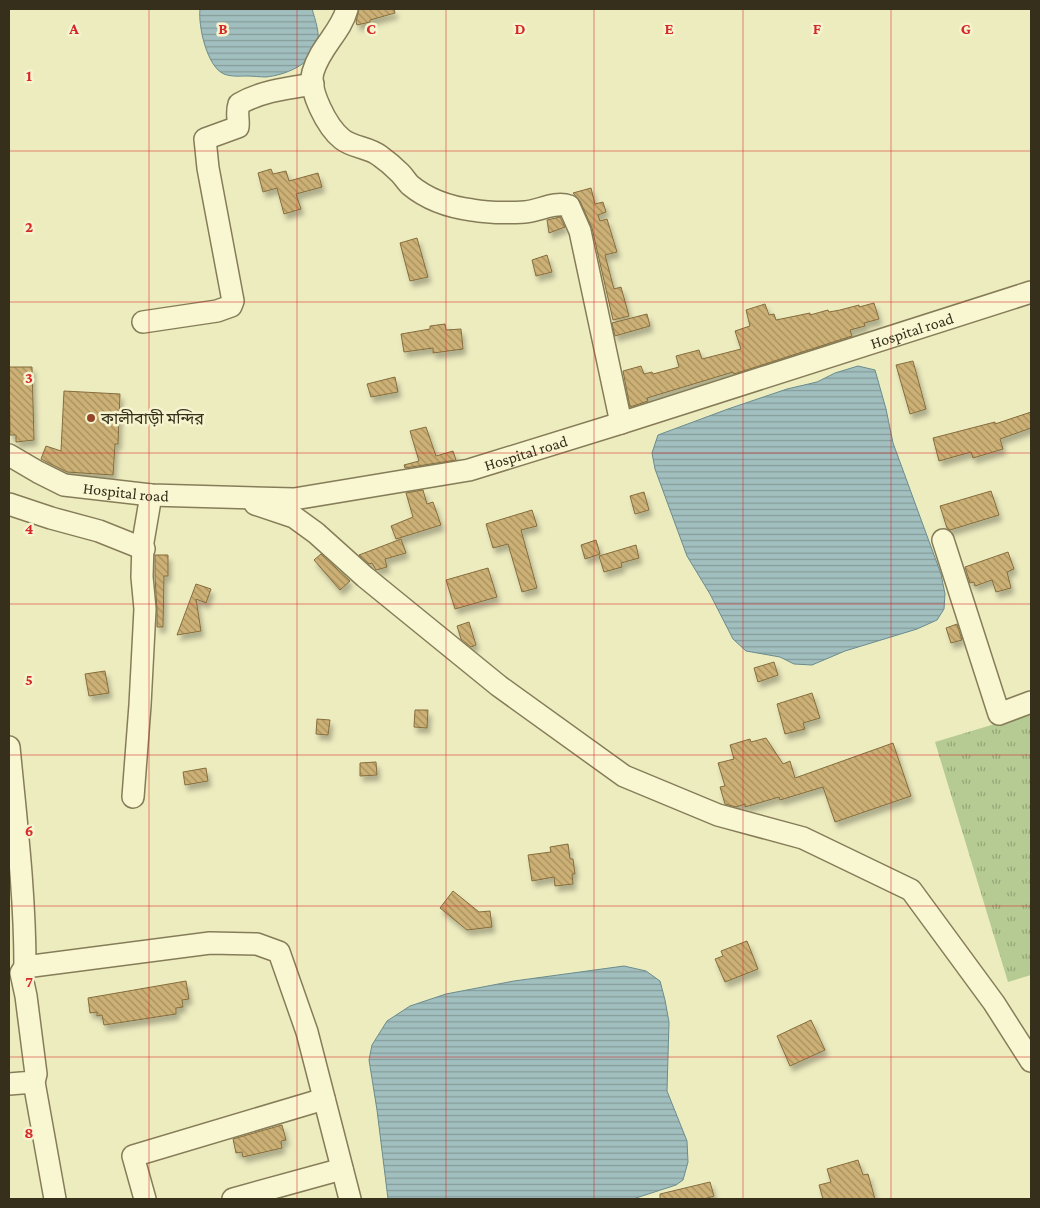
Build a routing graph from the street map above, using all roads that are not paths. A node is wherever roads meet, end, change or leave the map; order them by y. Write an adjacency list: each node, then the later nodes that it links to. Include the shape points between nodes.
1 (346, 9): 2 (street, via 342,23 322,50 313,72)
2 (313, 84): 4 (street, via 246,100 239,104 236,113 238,127 205,139 233,301 231,306); 5 (street, via 319,104 342,139 380,155 409,184 442,204 473,211 526,212 563,204 569,206 580,231)
3 (1031, 292): 5 (street, Hospital road)
4 (143, 322)
5 (621, 423): 7 (street, Hospital road, via 469,470 294,498)
6 (9, 455): 8 (street, Hospital road, via 64,485)
7 (233, 497): 8 (street, Hospital road); 16 (street, via 294,517 499,686 624,776 718,815 803,838 911,890 994,1003)
8 (150, 500): 11 (street)
9 (9, 504): 11 (street)
10 (943, 540): 12 (street, via 999,714)
11 (144, 546): 14 (street, via 140,705)
12 (1031, 702)
13 (9, 747): 15 (street, via 25,915)
14 (132, 797)
15 (25, 967): 17 (street, via 21,973 35,1059); 19 (street, via 210,943 257,944 280,952 308,1032)
16 (1031, 1061)
17 (34, 1082): 18 (street); 21 (street)
18 (9, 1084)
19 (324, 1099): 20 (street); 22 (street, via 133,1156)
20 (342, 1169): 23 (street); 24 (street)
21 (55, 1199)
22 (145, 1199)
23 (233, 1199)
24 (350, 1199)

